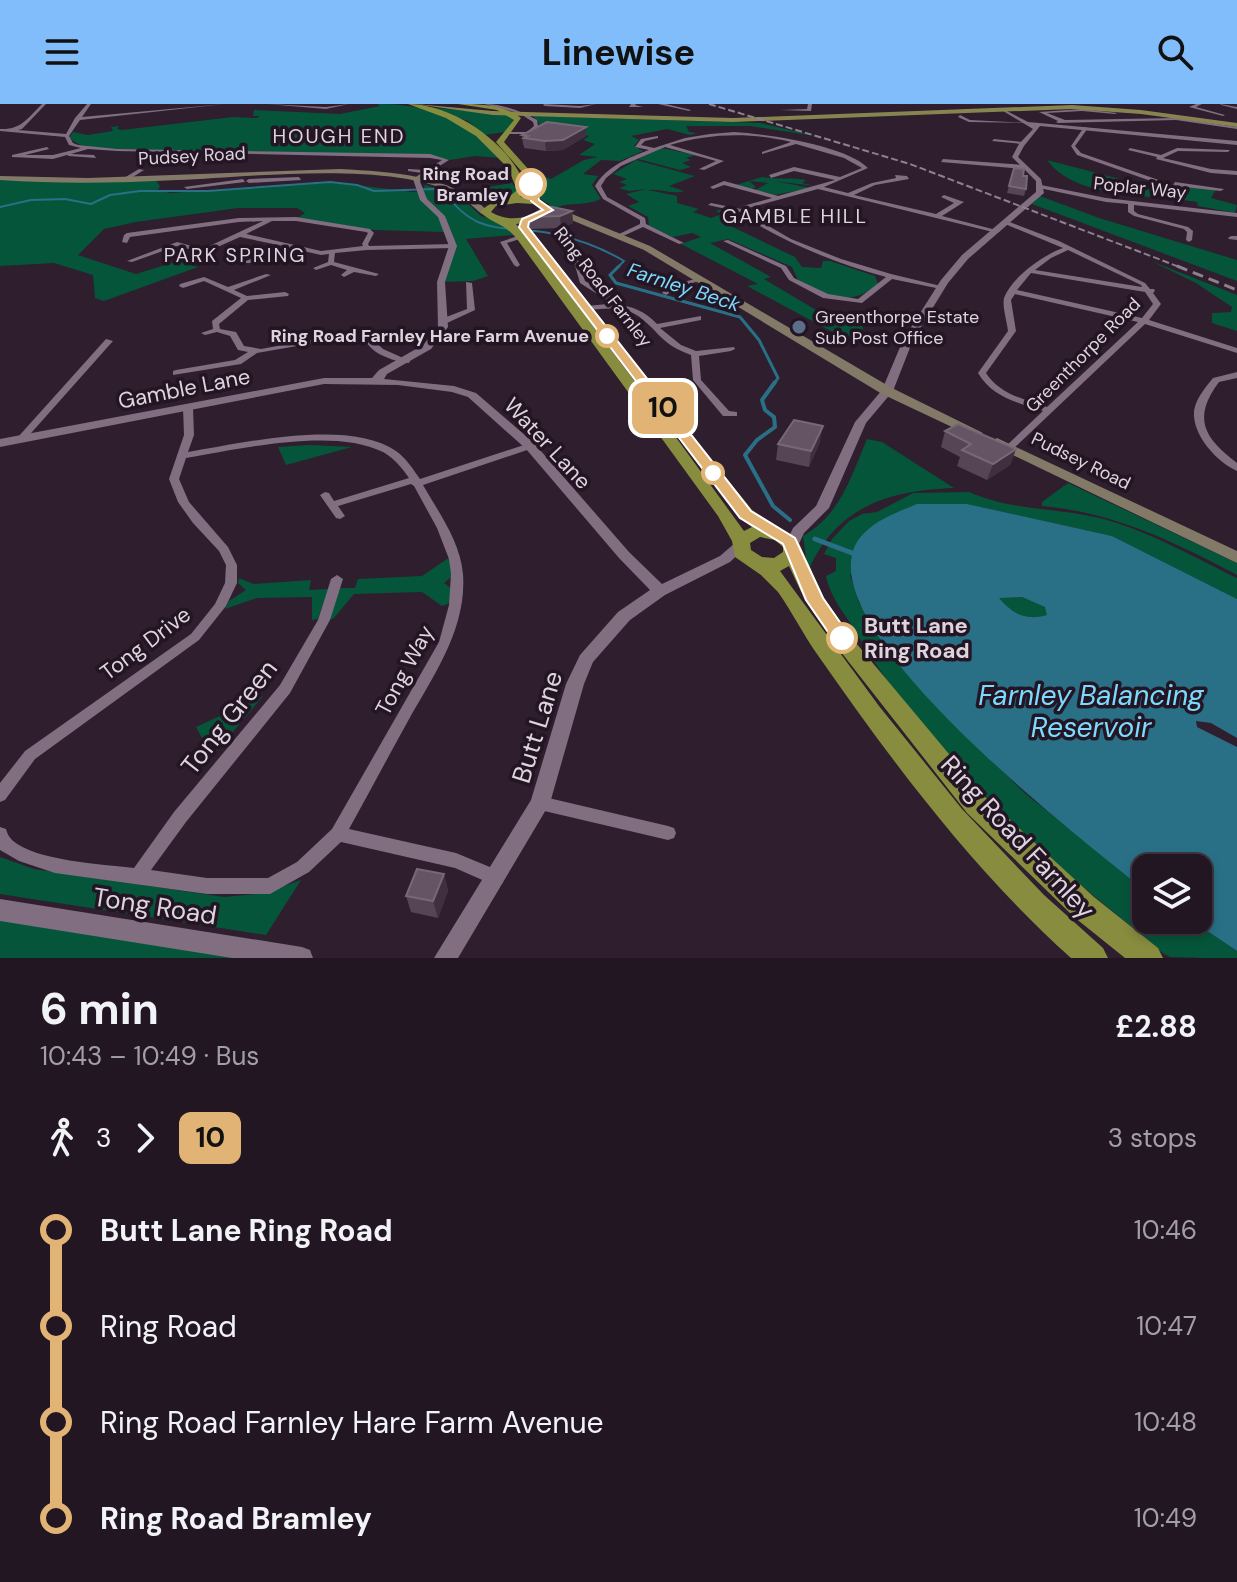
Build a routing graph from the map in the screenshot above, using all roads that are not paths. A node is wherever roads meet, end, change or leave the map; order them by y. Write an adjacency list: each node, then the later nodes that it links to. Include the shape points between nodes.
1 (44, 104): 46 (street, via 20,128)
2 (89, 104): 36 (street)
3 (162, 104): 27 (street)
4 (223, 104): 27 (street)
5 (269, 104): 6 (street)
6 (347, 104)
7 (411, 104): 50 (highway, via 462,121)
8 (418, 104): 31 (main road)
9 (432, 104): 31 (main road)
10 (461, 104): 47 (highway, via 498,108 515,116 518,120)
11 (486, 104): 47 (street, via 535,121 528,133)
12 (594, 104): 28 (street)
13 (634, 104): 21 (street, via 630,106)
14 (660, 104): 20 (street)
15 (810, 104): 26 (street, via 809,110)
16 (937, 104): 35 (main road)
17 (1088, 104): 29 (main road)
18 (1200, 104): 23 (street)
19 (1222, 104): 30 (street)
20 (669, 106): 25 (street); 33 (street)
21 (641, 107)
22 (1180, 107): 23 (street)
23 (1191, 107): 30 (street, via 1221,115)
24 (1002, 108): 29 (main road); 37 (main road); 41 (street); 42 (street); 42 (street)
25 (689, 110)
26 (782, 110)
27 (168, 111): 36 (street)
28 (541, 111): 31 (main road); 35 (main road); 37 (main road)
29 (1138, 111): 35 (main road, via 1023,105); 37 (main road, via 1010,107); 43 (main road)
30 (1237, 111)
31 (494, 112)
32 (1115, 113): 40 (street, via 1041,112)
33 (656, 114)
34 (960, 116): 38 (street)
35 (714, 118)
36 (77, 119): 48 (street)
37 (733, 120)
38 (999, 122): 42 (street); 53 (street, via 996,134)
39 (1058, 122): 40 (street)
40 (1066, 122): 44 (street)
41 (1049, 124): 42 (street); 44 (street)
42 (1033, 125): 53 (street)
43 (1237, 125): 44 (street, via 1176,119)
44 (1082, 126): 51 (street); 84 (street, via 1073,146 1079,154)
45 (0, 130): 46 (street)
46 (9, 131): 48 (street)
47 (507, 133): 50 (highway, via 487,134); 94 (highway, via 500,142 526,171)
48 (67, 136): 57 (street, via 71,144)
49 (656, 137): 58 (street, via 637,146)
50 (487, 140): 98 (highway, via 517,174 522,190)
51 (1216, 140): 54 (street); 60 (street)
52 (795, 142): 55 (street, via 726,133); 61 (street); 83 (street, via 866,167)
53 (1022, 143): 70 (street, via 1015,157)
54 (1237, 143)
55 (663, 145): 58 (street); 71 (street, via 721,161)
56 (47, 148): 64 (street)
57 (86, 148): 62 (street); 74 (street, via 446,160)
58 (653, 149): 107 (street, via 615,168 598,186 605,198 640,216)
59 (1130, 149): 65 (street)
60 (1228, 151): 65 (street, via 1182,149); 66 (street)
61 (764, 153)
62 (64, 154): 64 (street); 67 (street)
63 (6, 155): 64 (street)
64 (14, 156)
65 (1160, 156): 75 (street)
66 (1234, 156)
67 (94, 157)
68 (943, 161): 69 (street)
69 (981, 164): 70 (street); 76 (street)
70 (1024, 167): 88 (street)
71 (702, 169)
72 (141, 170): 79 (street)
73 (410, 170): 74 (street)
74 (427, 172): 85 (street)
75 (1237, 173)
76 (979, 175)
77 (771, 176): 83 (street, via 794,169)
78 (0, 178): 79 (main road, Pudsey Road)
79 (126, 179): 80 (main road, Pudsey Road)
80 (242, 179): 81 (street); 85 (main road, Pudsey Road, via 318,171); 86 (street)
81 (299, 179)
82 (900, 179): 92 (street)
83 (841, 180): 89 (street)
84 (1170, 184): 90 (street); 91 (street)
85 (418, 186): 98 (main road, Pudsey Road, via 435,182); 117 (street, via 441,216)
86 (187, 187)
87 (713, 187): 93 (street, via 724,183)
88 (1041, 187): 95 (street, Poplar Way); 106 (street)
89 (819, 188): 92 (street); 93 (street)
90 (1221, 189)
91 (1185, 191)
92 (848, 195): 103 (street)
93 (778, 198): 100 (street)
94 (535, 201): 98 (highway); 99 (highway)
95 (1131, 202): 101 (street, Poplar Way); 114 (street, via 1136,215 1186,228)
96 (958, 203): 103 (street)
97 (711, 205): 100 (street)
98 (493, 206): 109 (highway, Ring Road Farnley, via 499,220)
99 (547, 206): 102 (highway); 104 (main road, Pudsey Road)
100 (742, 211): 139 (street, via 831,258)
101 (1237, 215)
102 (540, 216): 104 (main road, Pudsey Road); 109 (highway)
103 (937, 216): 108 (street)
104 (570, 217): 112 (main road, Pudsey Road)
105 (269, 220): 110 (street); 111 (street, via 229,220 126,239); 119 (street, via 364,228 371,233)
106 (1007, 223): 108 (street); 120 (street, Greenthorpe Road)
107 (643, 225): 112 (street); 116 (street)
108 (997, 231): 143 (street, via 965,257)
109 (524, 233): 131 (street, via 503,242); 150 (highway, Ring Road Farnley); 181 (highway, Ring Road Farnley, via 726,515)
110 (241, 235): 118 (street); 122 (street)
111 (113, 236)
112 (619, 236): 140 (main road, Pudsey Road)
113 (430, 238): 121 (street)
114 (1189, 240)
115 (726, 241): 139 (street, via 784,267 791,279 826,296 859,301)
116 (681, 243)
117 (453, 246): 121 (street); 152 (street, via 441,282)
118 (289, 247): 124 (street); 129 (street, via 263,261)
119 (367, 248): 121 (street); 124 (street)
120 (1068, 248): 134 (street); 146 (street, Greenthorpe Road)
121 (419, 249)
122 (204, 251): 125 (street, via 177,244); 126 (street)
123 (137, 252): 125 (street)
124 (332, 253): 130 (street)
125 (147, 254): 127 (street)
126 (216, 254)
127 (130, 261)
128 (577, 261): 149 (street, via 582,282)
129 (248, 262)
130 (331, 263): 132 (street); 133 (street)
131 (517, 265)
132 (316, 268)
133 (353, 270): 135 (street); 137 (street)
134 (1029, 271): 145 (street); 146 (street)
135 (376, 274)
136 (268, 275): 144 (street)
137 (344, 275)
138 (656, 278): 140 (street, via 669,290)
139 (889, 278): 143 (street)
140 (698, 280): 166 (main road, Pudsey Road)
141 (468, 283): 152 (street, via 471,310)
142 (183, 286): 144 (street, via 207,277)
143 (941, 287): 166 (street, via 908,340)
144 (230, 289): 148 (street)
145 (1012, 291): 153 (street); 168 (street, via 1007,300 1012,331 982,373 995,388)
146 (1151, 291): 153 (street, Greenthorpe Road, via 1157,304)
147 (285, 294): 148 (street)
148 (246, 298): 155 (street, via 215,323)
149 (612, 305): 150 (street); 154 (street, via 643,313)
150 (586, 308): 179 (highway, Ring Road Farnley, via 746,514)
151 (698, 318): 154 (street)
152 (444, 321): 162 (street, via 427,347)
153 (1144, 321): 160 (street); 168 (street, Greenthorpe Road)
154 (657, 326): 161 (street, via 677,349)
155 (217, 330): 156 (street); 159 (street, via 233,334 241,348)
156 (205, 333)
157 (109, 341): 170 (street)
158 (731, 349): 161 (street)
159 (256, 350): 162 (street, via 354,334); 163 (street, via 238,362)
160 (1237, 351)
161 (695, 354): 169 (street, via 697,380)
162 (406, 361): 165 (street)
163 (176, 373)
164 (1237, 375): 175 (street, via 1216,380 1200,403 1198,418 1206,438)
165 (376, 381): 167 (street, Gamble Lane, via 314,383); 172 (street, Water Lane, via 472,395)
166 (887, 391): 173 (main road, Pudsey Road); 178 (street, via 861,422 822,508)
167 (188, 408): 170 (street, Gamble Lane); 174 (street, Tong Drive)
168 (1050, 411): 173 (street, Greenthorpe Road)
169 (727, 417)
170 (21, 439): 171 (street, Gamble Lane)
171 (0, 443)
172 (530, 446): 176 (street); 184 (street, Water Lane)
173 (1009, 448): 182 (main road, Pudsey Road)
174 (185, 455): 176 (street, Tong Way, via 266,442 356,441 390,451); 185 (street, Tong Drive, via 174,479 177,492 230,558 228,591 195,637 30,755)
175 (1237, 468)
176 (415, 482): 177 (street, via 329,500); 189 (street, Tong Way, via 451,539 457,566 454,612 445,642)
177 (340, 516)
178 (807, 523): 179 (street); 180 (street)
179 (771, 532): 180 (highway, Ring Road Farnley); 181 (highway, via 749,534)
180 (792, 550): 181 (highway, via 778,565); 196 (highway, Ring Road Farnley, via 815,600 844,642 976,805 1084,907)
181 (743, 554): 184 (street, Butt Lane); 195 (highway, Ring Road Farnley, via 786,587 880,725 955,822)
182 (1237, 558)
183 (337, 579): 190 (street, Tong Green, via 324,620 291,680)
184 (660, 591): 186 (street, Butt Lane, via 624,616 586,659)
185 (0, 795)
186 (540, 803): 187 (street); 191 (street, Butt Lane)
187 (668, 833)
188 (0, 834): 190 (street, via 3,843 25,856 55,865)
189 (338, 834): 190 (street, via 303,867 270,886 207,886); 191 (street, via 456,861)
190 (139, 874)
191 (496, 878): 194 (street, Butt Lane)
192 (0, 910): 193 (street, Tong Road)
193 (302, 958)
194 (445, 958)
195 (1093, 958)
196 (1148, 958)

